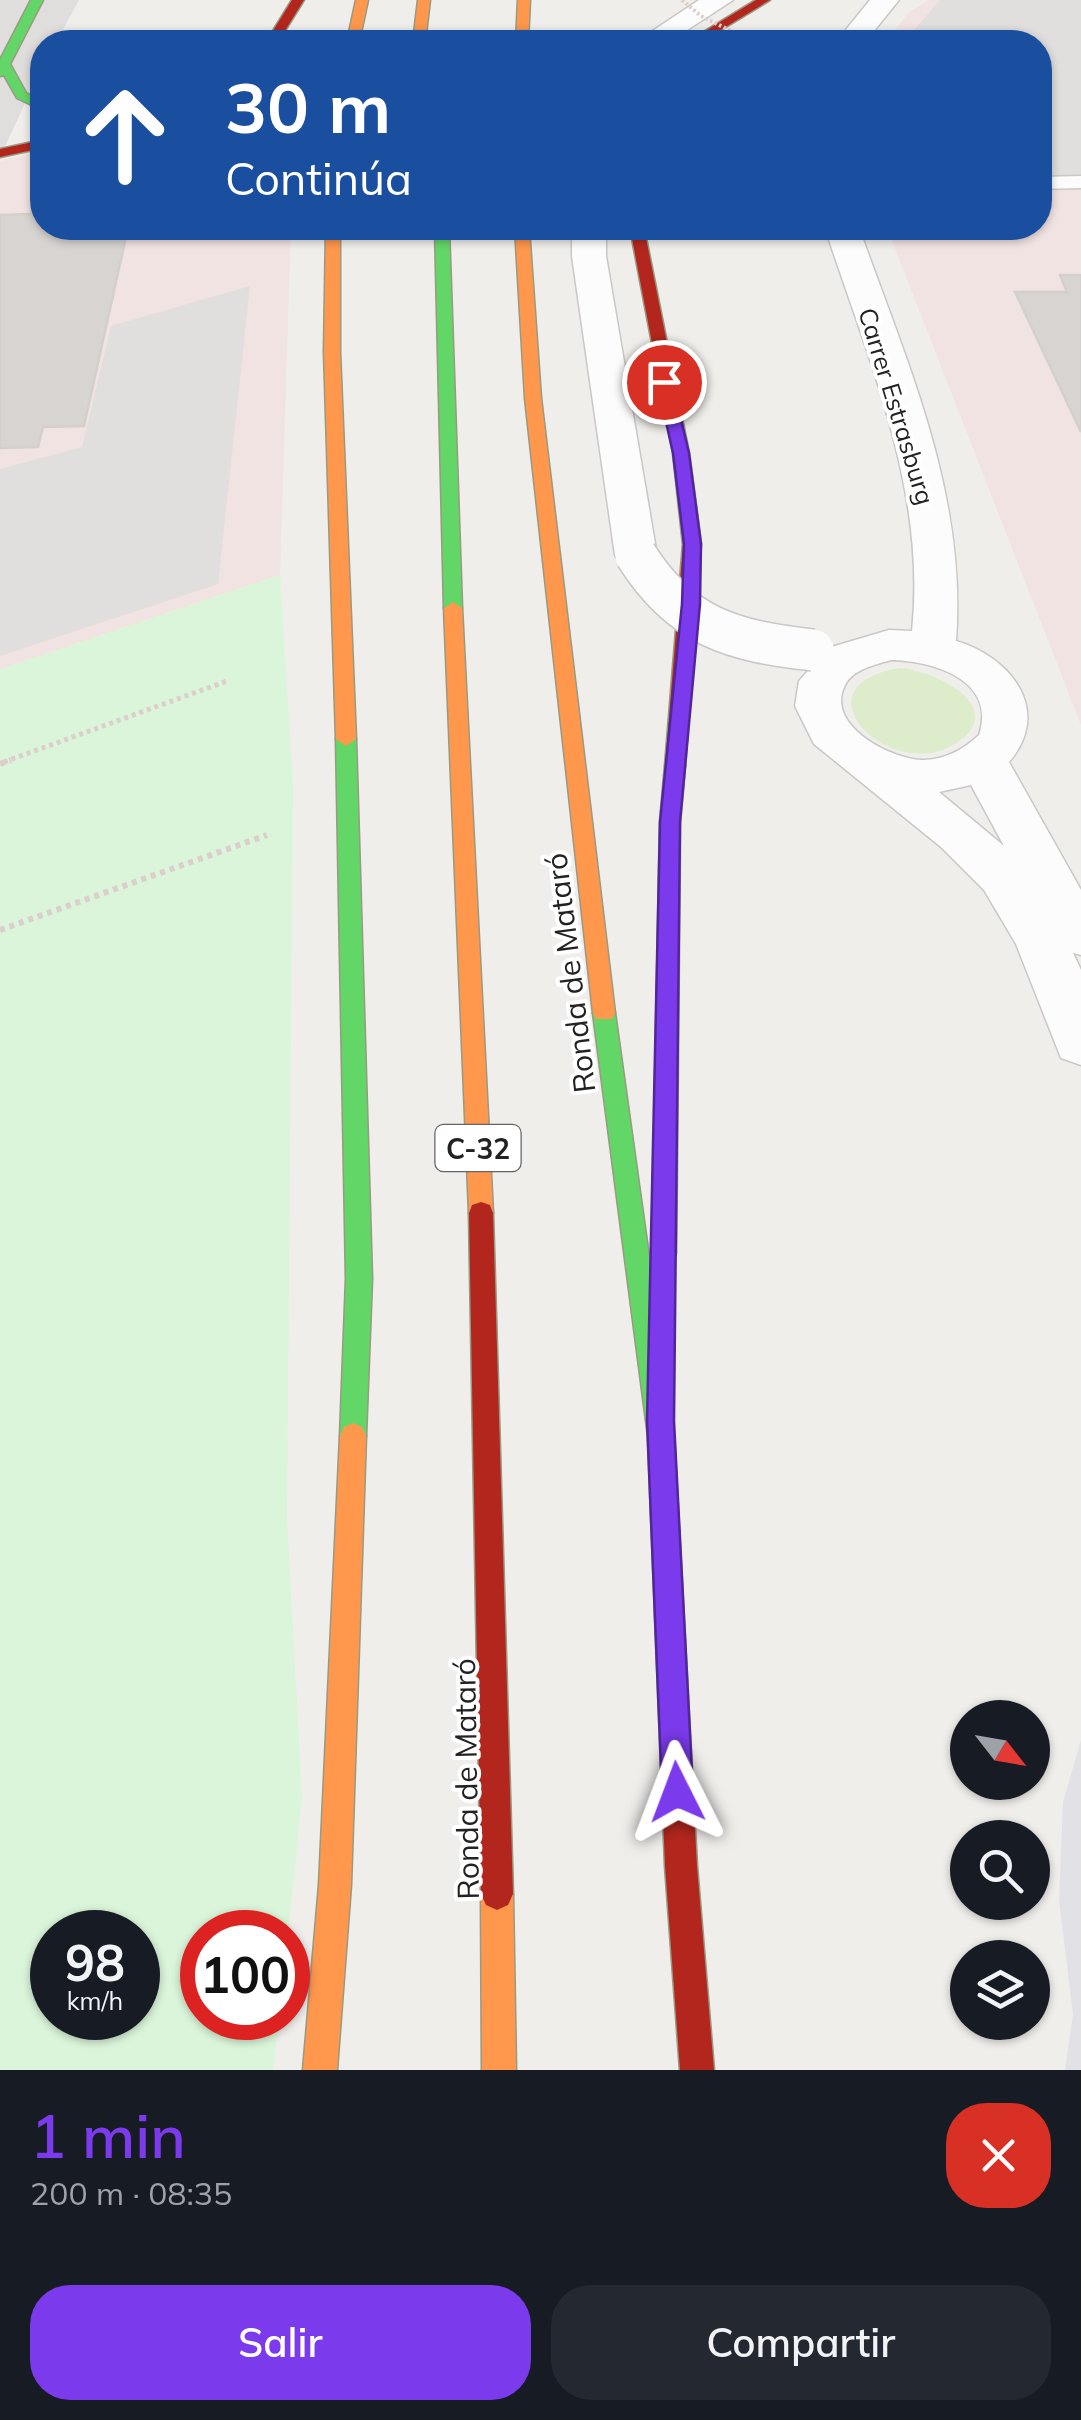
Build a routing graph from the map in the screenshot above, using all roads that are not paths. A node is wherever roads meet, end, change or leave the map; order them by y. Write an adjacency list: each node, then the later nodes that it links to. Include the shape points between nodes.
1 (38, 0): 16 (main road)
2 (362, 0): 10 (main road)
3 (424, 0): 11 (main road)
4 (524, 0): 12 (main road)
5 (719, 0): 13 (street)
6 (764, 0): 14 (main road)
7 (885, 0): 15 (street)
8 (292, 10): 9 (main road)
9 (264, 30)
10 (356, 30)
11 (420, 30)
12 (523, 30)
13 (670, 30)
14 (713, 30)
15 (860, 30)
16 (3, 68): 17 (main road)
17 (30, 100)
18 (30, 147): 19 (main road)
19 (0, 154)
20 (1081, 182): 21 (lane)
21 (1052, 183)
22 (333, 240): 37 (main road, via 359,1279 336,1866)
23 (442, 240): 29 (main road, Ronda de Mataró / C-32)
24 (523, 240): 36 (main road, Ronda de Mataró, via 534,398 598,972)
25 (589, 240): 31 (street, bridge, via 636,556 651,583 671,606 706,626 756,645)
26 (640, 240): 36 (main road, via 692,544 670,822)
27 (846, 240): 30 (street, Carrer Estrasburg, via 930,514 938,619)
28 (422, 366): 29 (main road)
29 (441, 413): 38 (main road, Ronda de Mataró / C-32, via 486,1353)
30 (933, 648): 31 (street); 32 (street, via 987,677 1003,698 1009,721 1003,743)
31 (831, 652): 33 (street, via 816,698 822,724 844,749)
32 (985, 761): 33 (street, via 953,774); 34 (street)
33 (876, 768): 35 (street, via 984,858 1018,902 1051,958)
34 (1081, 935)
35 (1081, 1042)
36 (660, 1421): 39 (main road, Ronda de Mataró, via 680,1866)
37 (320, 2070)
38 (499, 2070)
39 (697, 2070)

